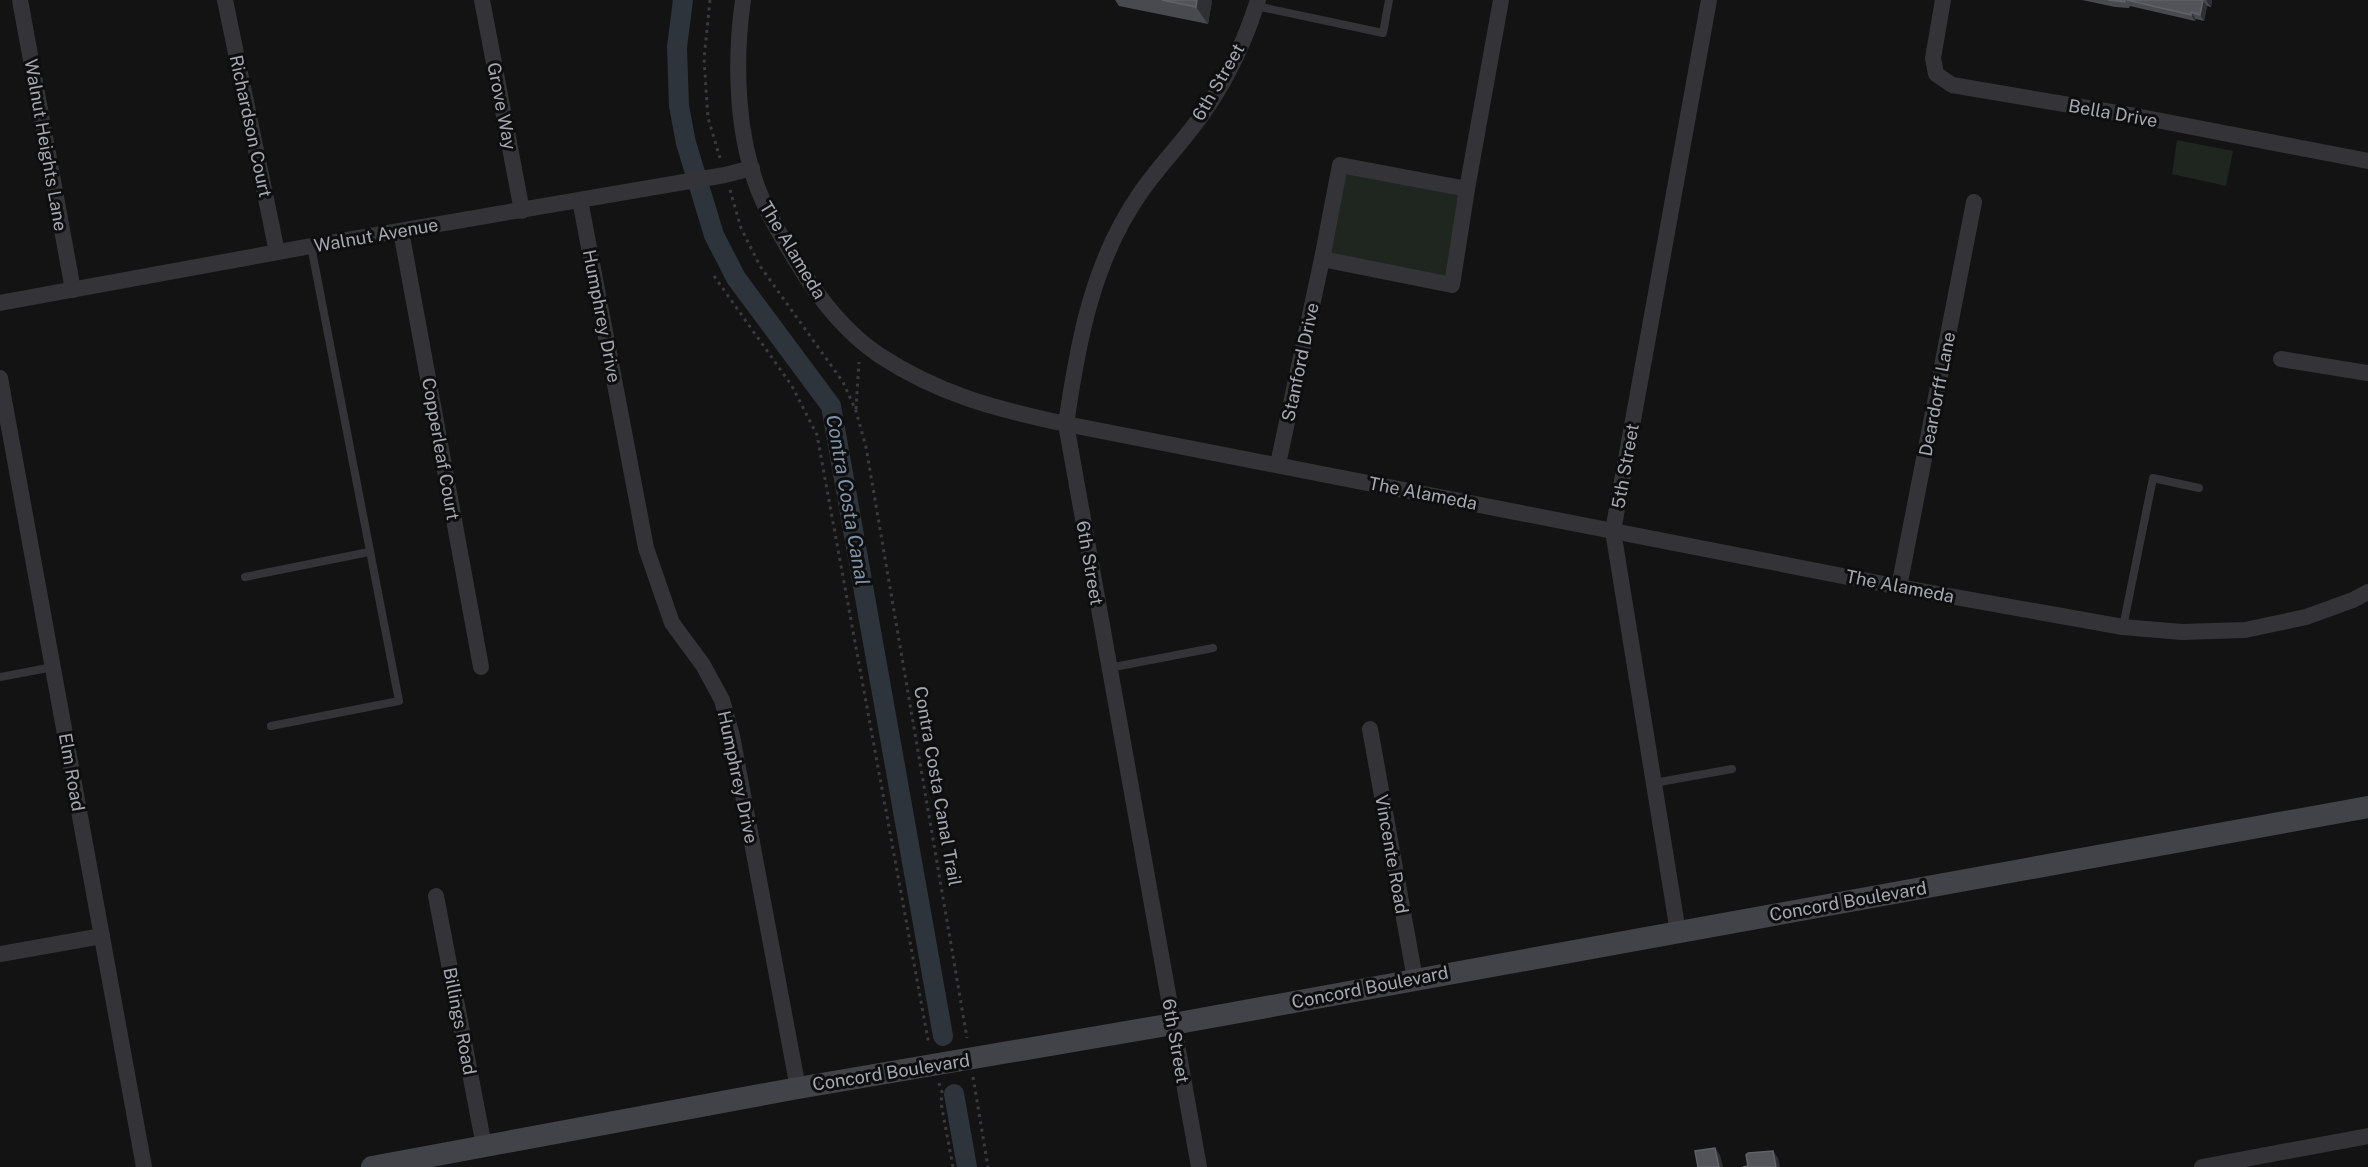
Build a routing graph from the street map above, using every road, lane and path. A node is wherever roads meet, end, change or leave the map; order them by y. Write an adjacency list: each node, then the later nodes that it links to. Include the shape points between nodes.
1 (20, 0): 23 (street, Walnut Heights Lane)
2 (225, 0): 20 (street, Richardson Court)
3 (482, 0): 17 (street, Grove Way)
4 (710, 0): 13 (path, Contra Costa Canal Trail, via 704,59 708,118)
5 (743, 0): 12 (street, The Alameda, via 738,73 741,117)
6 (1389, 0): 10 (lane, via 1383,33)
7 (1501, 0): 14 (street)
8 (1710, 0): 33 (street, 5th Street)
9 (1943, 0): 11 (street, Bella Drive, via 1933,58 1936,74 1952,85)
10 (1257, 3): 30 (street, 6th Street, via 1233,63 1207,107 1141,192 1109,249 1089,300)
11 (2368, 161)
12 (752, 168): 13 (street, Walnut Avenue); 25 (street, The Alameda, via 762,200 806,278 830,310)
13 (725, 175): 15 (street, Walnut Avenue); 29 (path, Contra Costa Canal Trail, via 741,228 760,267 843,382)
14 (1467, 189): 21 (street, Stanford Drive, via 1340,165); 21 (street, via 1452,285)
15 (580, 200): 17 (street, Walnut Avenue); 57 (street, Humphrey Drive, via 646,548 672,623 703,665 722,700 732,736)
16 (1974, 202): 36 (street, Deardorff Lane)
17 (522, 211): 18 (street, Walnut Avenue)
18 (401, 231): 19 (street, Walnut Avenue); 41 (street, Copperleaf Court)
19 (311, 246): 20 (street, Walnut Avenue); 34 (lane)
20 (277, 252): 23 (street, Walnut Avenue)
21 (1322, 260): 31 (street, Stanford Drive)
22 (714, 276): 56 (path, via 792,386 817,435)
23 (73, 290): 24 (street, Walnut Avenue)
24 (0, 303)
25 (861, 340): 29 (path, Contra Costa Canal Trail); 30 (street, The Alameda, via 878,355 954,395)
26 (2281, 359): 27 (street)
27 (2368, 373)
28 (0, 378): 40 (street, Elm Road)
29 (856, 411): 55 (path, Contra Costa Canal Trail, via 866,447)
30 (1066, 424): 31 (street, The Alameda); 42 (street, 6th Street)
31 (1278, 464): 33 (street, The Alameda)
32 (2199, 488): 38 (lane, via 2153,478)
33 (1613, 531): 36 (street, The Alameda); 47 (street, 5th Street)
34 (369, 552): 35 (lane); 44 (lane, via 399,701)
35 (245, 578)
36 (1899, 587): 38 (street, The Alameda)
37 (2368, 592): 38 (street, The Alameda, via 2306,617 2245,630 2182,632)
38 (2123, 627)
39 (1213, 648): 42 (lane)
40 (53, 667): 43 (lane); 51 (street, Elm Road)
41 (481, 667)
42 (1109, 668): 54 (street, 6th Street)
43 (0, 677)
44 (271, 726)
45 (1370, 729): 53 (street, Vincente Road)
46 (1732, 769): 47 (lane)
47 (1654, 783): 50 (street, 5th Street)
48 (2368, 807): 50 (street, Concord Boulevard)
49 (436, 896): 59 (street, Billings Road)
50 (1678, 932): 53 (street, Concord Boulevard)
51 (102, 936): 52 (street); 61 (street, Elm Road)
52 (0, 954)
53 (1415, 979): 54 (street, Concord Boulevard)
54 (1173, 1024): 55 (street, Concord Boulevard); 64 (street, 6th Street)
55 (970, 1059): 56 (street, Concord Boulevard); 63 (path, Contra Costa Canal Trail)
56 (934, 1065): 57 (street, Concord Boulevard); 62 (path)
57 (798, 1088): 59 (street, Concord Boulevard)
58 (2368, 1136): 65 (street)
59 (484, 1146): 60 (street, Concord Boulevard)
60 (383, 1166)
61 (144, 1167)
62 (953, 1167)
63 (988, 1167)
64 (1199, 1167)
65 (2202, 1167)

